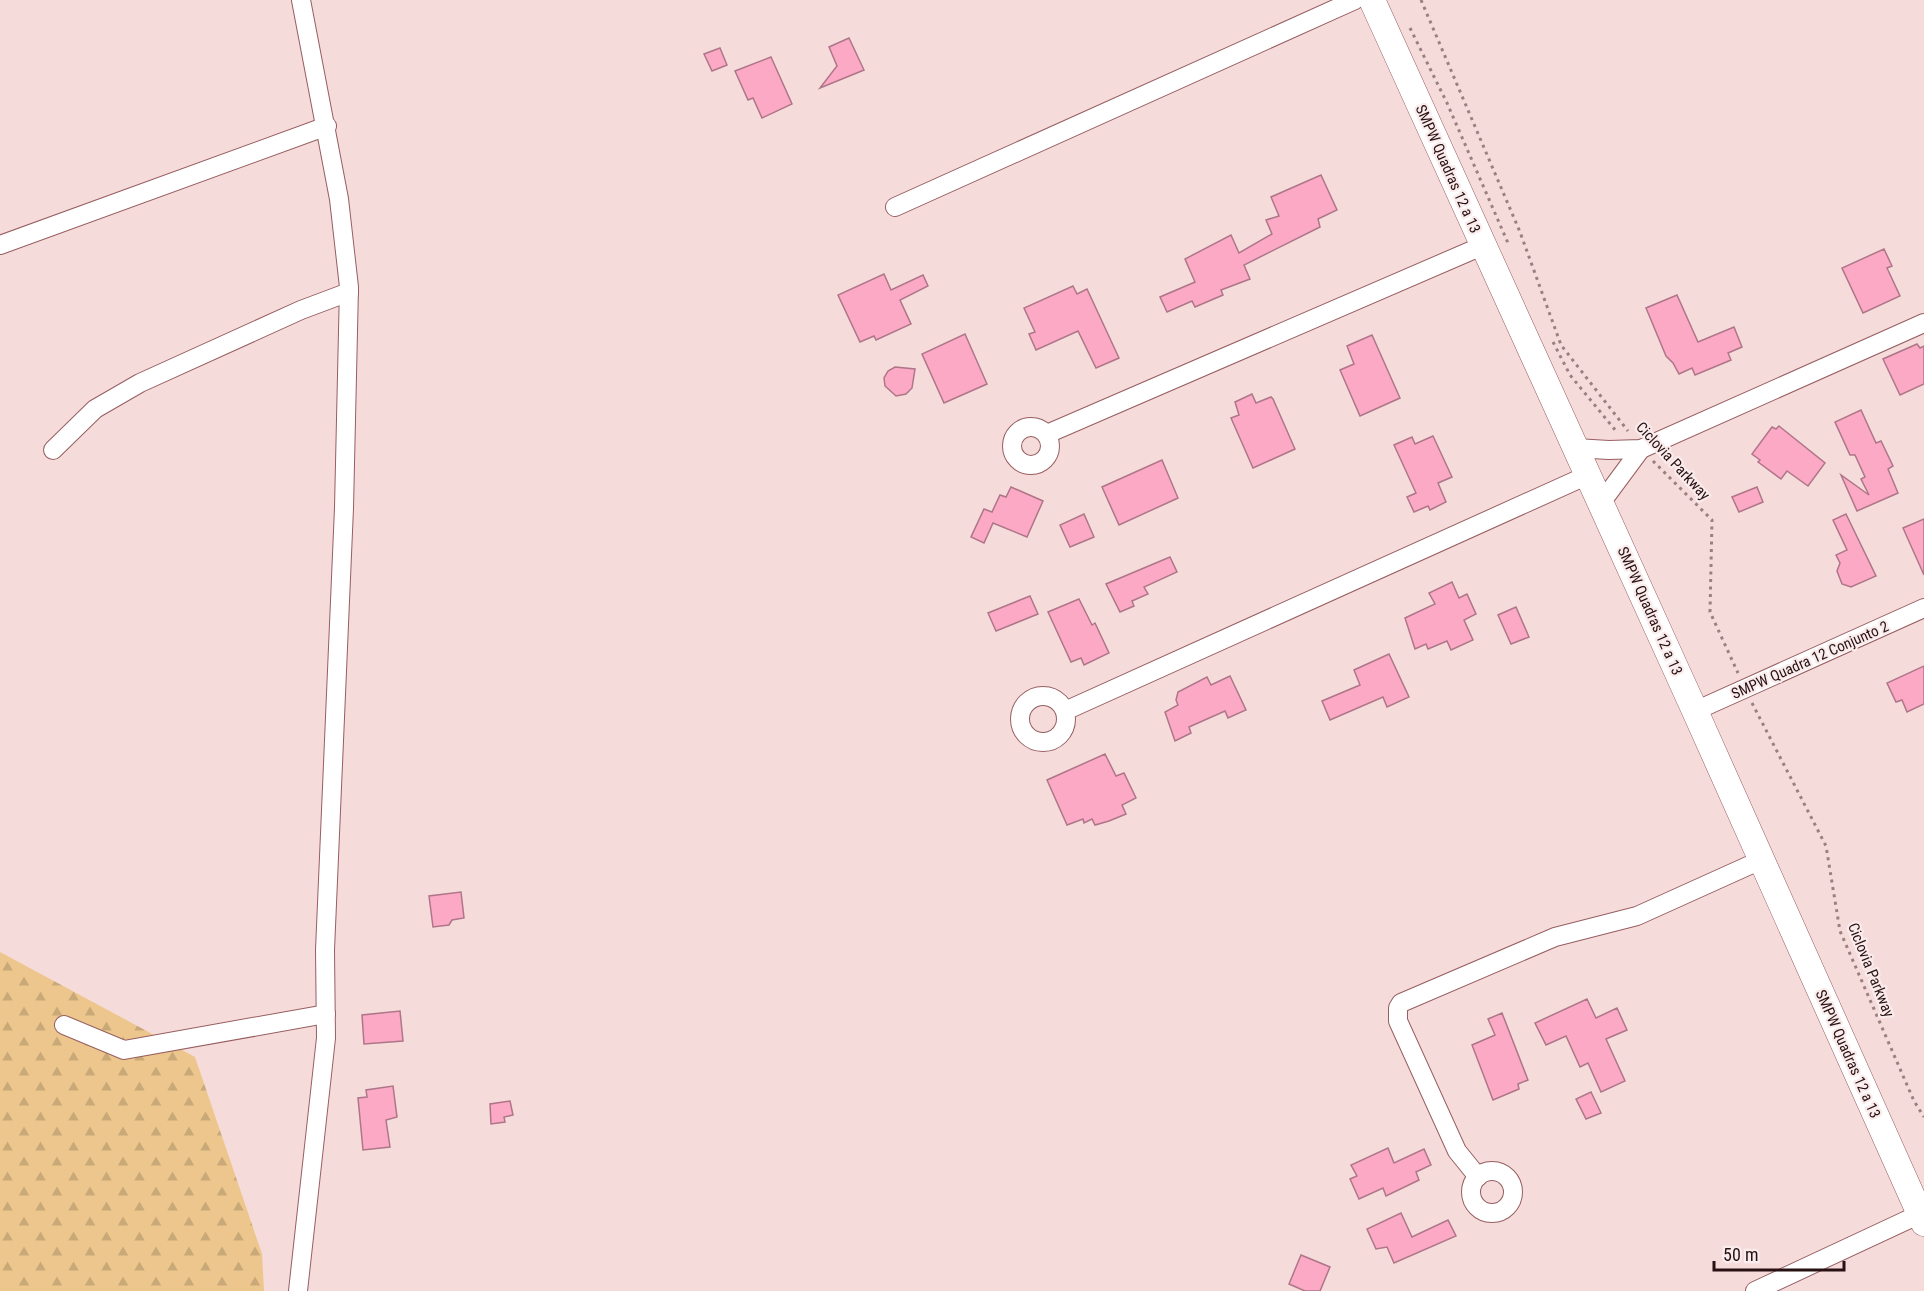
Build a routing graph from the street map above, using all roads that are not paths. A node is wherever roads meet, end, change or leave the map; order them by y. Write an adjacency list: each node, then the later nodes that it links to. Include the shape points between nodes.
1 (301, 0): 4 (street)
2 (1355, 0): 5 (street)
3 (1372, 0): 7 (street, SMPW Quadras 12 a 13)
4 (327, 126): 6 (street); 8 (street)
5 (895, 207)
6 (0, 245)
7 (1482, 246): 10 (street); 11 (street, SMPW Quadras 12 a 13)
8 (349, 292): 13 (street, via 140,383 95,409); 20 (street)
9 (1924, 323): 12 (street)
10 (1047, 434)
11 (1575, 448): 12 (street); 14 (street, SMPW Quadras 12 a 13)
12 (1636, 449): 15 (street)
13 (53, 450)
14 (1588, 475): 15 (street, SMPW Quadras 12 a 13); 17 (street)
15 (1601, 503): 18 (street, SMPW Quadras 12 a 13)
16 (1924, 608): 18 (street, SMPW Quadra 12 Conjunto 2)
17 (1065, 711)
18 (1695, 711): 19 (street, SMPW Quadras 12 a 13)
19 (1761, 860): 22 (street, via 1637,916 1555,937 1401,1003 1398,1021 1457,1151); 23 (street, SMPW Quadras 12 a 13)
20 (326, 1014): 21 (street, via 124,1050); 24 (street)
21 (64, 1025)
22 (1478, 1177)
23 (1922, 1218): 25 (street)
24 (298, 1291)
25 (1755, 1291)

